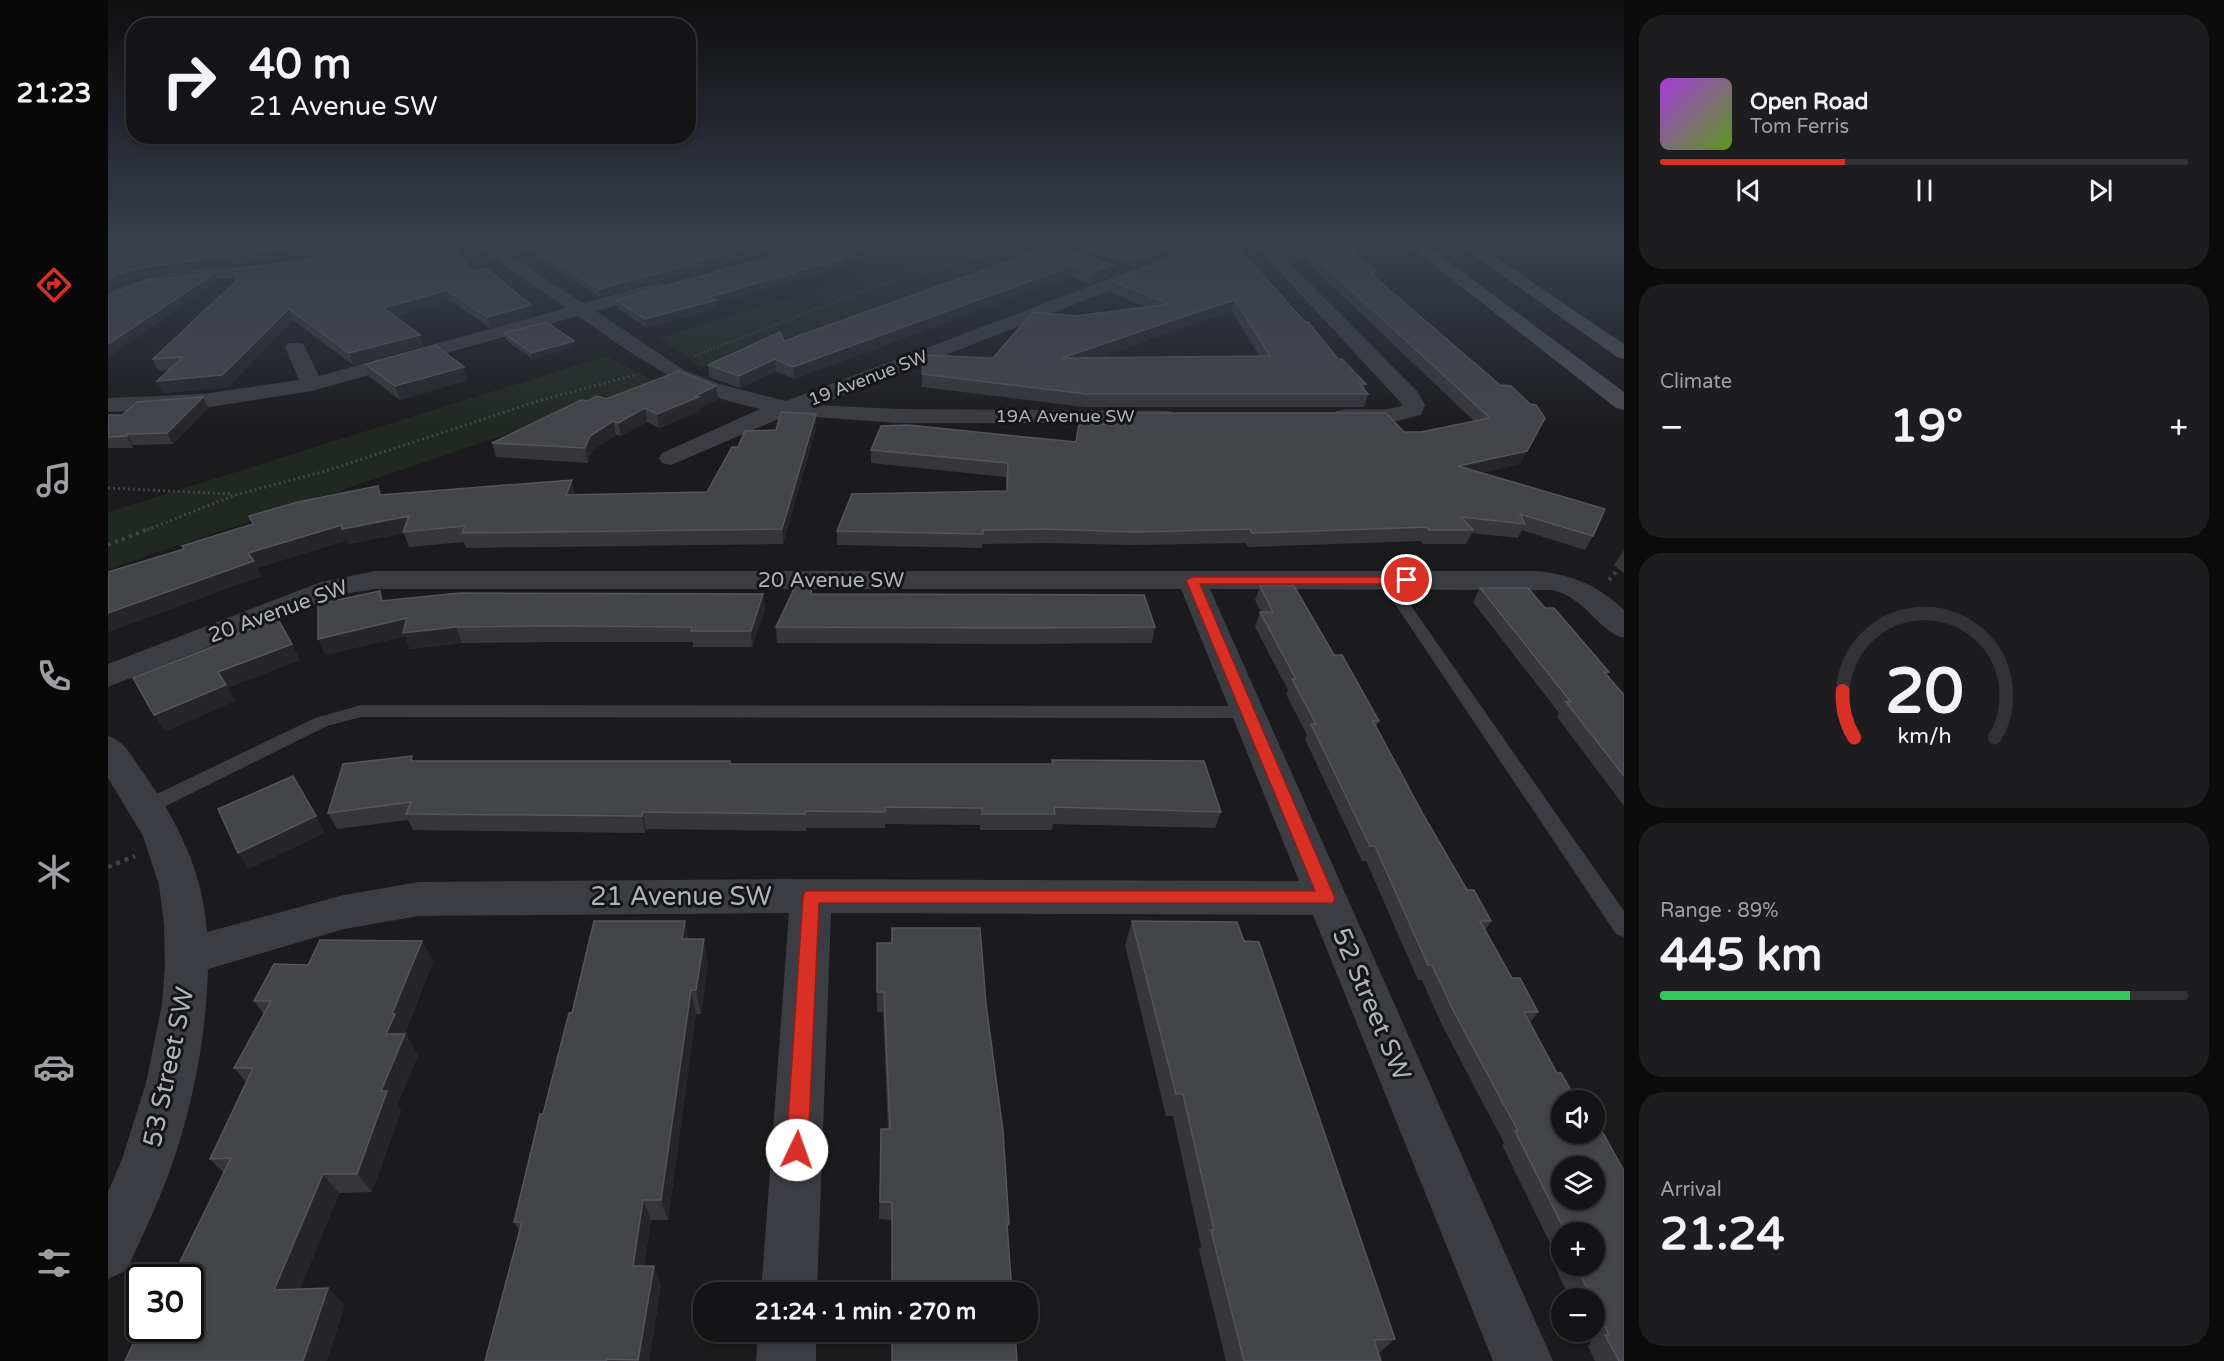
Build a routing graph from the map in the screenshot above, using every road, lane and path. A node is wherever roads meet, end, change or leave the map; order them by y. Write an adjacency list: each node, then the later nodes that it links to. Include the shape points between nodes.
1 (576, 308): 9 (street)
2 (589, 308): 9 (street)
3 (820, 308): 13 (path)
4 (1051, 308): 18 (street, 19 Avenue SW)
5 (1085, 308): 10 (street)
6 (1323, 308): 20 (street, via 1414,405 1413,410 1389,416)
7 (1498, 308): 16 (main road)
8 (1558, 308): 12 (main road)
9 (580, 310): 15 (street); 18 (street, via 687,380 740,398)
10 (1093, 310)
11 (295, 347): 15 (street)
12 (1624, 353)
13 (688, 358)
14 (641, 373): 23 (path, via 538,401 326,471)
15 (312, 385): 17 (street, via 203,401)
16 (1624, 403)
17 (108, 405)
18 (788, 407): 19 (street, 19A Avenue SW, via 890,416); 21 (street, 19 Avenue SW)
19 (1186, 416)
20 (1318, 416)
21 (671, 458)
22 (108, 488): 23 (path)
23 (235, 495): 24 (path)
24 (108, 545)
25 (1192, 580): 26 (street, 20 Avenue SW); 28 (street, 20 Avenue SW, via 375,580 331,588); 29 (street, 52 Street SW)
26 (1386, 580): 27 (street, 20 Avenue SW, via 1537,580 1570,584 1594,596); 34 (lane)
27 (1624, 628)
28 (108, 676)
29 (1248, 712): 31 (lane, via 361,711 321,722); 33 (street, 52 Street SW)
30 (108, 749): 31 (street, 53 Street SW)
31 (145, 808): 35 (street, 53 Street SW, via 167,844 173,864)
32 (811, 896): 33 (street, 21 Avenue SW); 35 (street, 21 Avenue SW, via 419,899 344,912); 37 (street)
33 (1326, 898): 40 (street, 52 Street SW)
34 (1624, 928)
35 (188, 956): 36 (street, 53 Street SW, via 167,1094 148,1161)
36 (108, 1251)
37 (790, 1282)
38 (787, 1342): 39 (street)
39 (786, 1361)
40 (1523, 1361)

